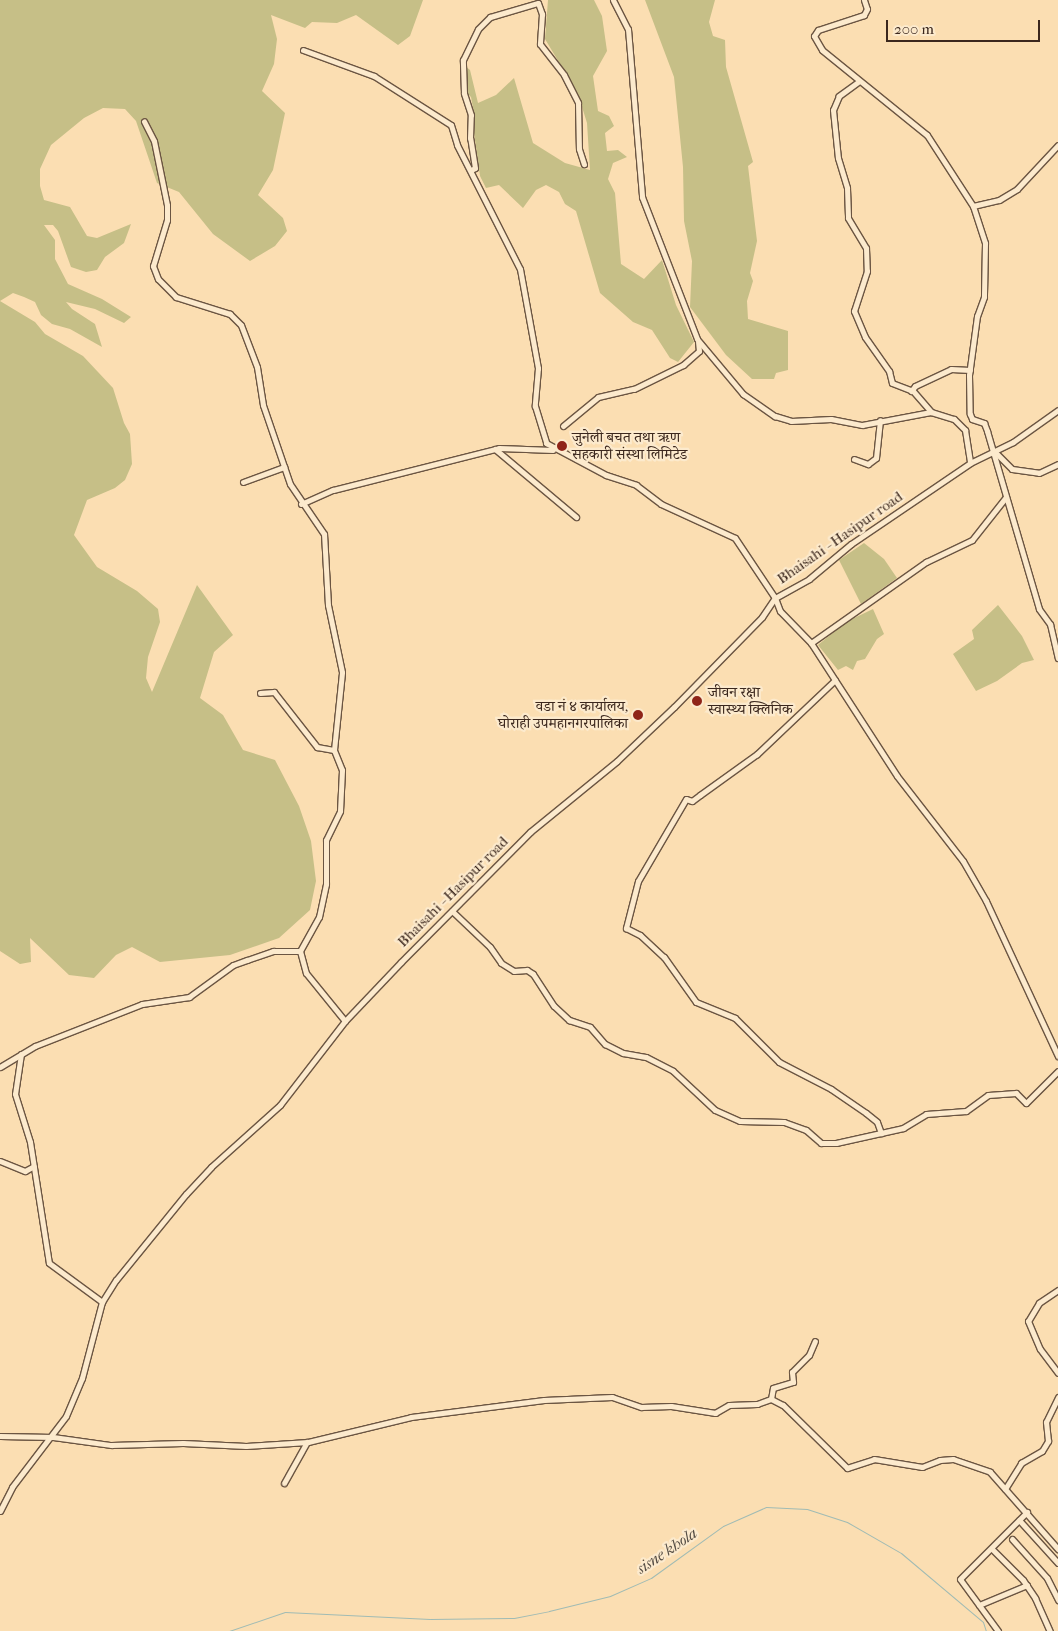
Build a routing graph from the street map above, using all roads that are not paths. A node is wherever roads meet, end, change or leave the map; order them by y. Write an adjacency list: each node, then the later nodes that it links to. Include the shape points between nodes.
1 (613, 0): 10 (street, via 628,29 642,197)
2 (864, 0): 4 (street, via 867,10 864,15 818,30 814,36 822,50)
3 (303, 50): 8 (street, via 374,76 451,125 457,145)
4 (858, 82): 9 (street, via 927,134); 12 (street, via 838,96 833,110 838,158 847,188 848,218 866,248 867,272 854,311 865,337 889,371 892,383)
5 (144, 121): 23 (street, via 154,141 167,205 167,220 153,266 158,279 176,297 230,314 241,325 257,366 263,405)
6 (1058, 145): 9 (street, via 1017,189 999,200)
7 (584, 164): 8 (street, via 579,149 578,103 564,75 540,44 542,14 538,4 490,17 478,29 463,60 464,93 471,115 470,138 475,168)
8 (471, 170): 18 (street, via 520,269 538,368 535,406 546,443)
9 (973, 206): 11 (street, via 985,244 984,297)
10 (697, 339): 15 (street, via 743,394 775,416 791,421 830,419 862,425); 16 (street, via 699,351 683,365 639,387 598,397)
11 (970, 370): 12 (street, via 951,369); 19 (street, via 970,414 984,424)
12 (911, 391): 14 (street)
13 (1058, 410): 19 (street, Bhaisahi - Hasipur road, via 1013,442)
14 (931, 412): 15 (street); 21 (street, via 954,419 965,430)
15 (880, 420): 20 (street, via 876,458 868,464)
16 (563, 426)
17 (495, 449): 18 (street, via 534,447); 26 (street, via 334,490); 27 (street)
18 (556, 450): 28 (street, via 606,475 636,485 661,504 735,538)
19 (994, 451): 21 (street, Bhaisahi - Hasipur road); 22 (street, via 1012,469 1039,473); 25 (street)
20 (854, 459)
21 (970, 463): 28 (street, Bhaisahi - Hasipur road, via 851,544 809,578)
22 (1058, 464)
23 (284, 467): 24 (street); 26 (street)
24 (243, 482)
25 (1006, 497): 29 (street, via 972,540 926,562); 30 (street, via 1039,609 1050,624)
26 (301, 504): 33 (street, via 324,534 328,605 342,672)
27 (576, 517)
28 (775, 598): 29 (street, via 780,611); 34 (street, Bhaisahi - Hasipur road, via 762,617 674,707 617,761 530,832)
29 (812, 643): 31 (street)
30 (1058, 658)
31 (836, 680): 38 (street, via 896,776 934,821 975,881); 41 (street, via 757,754 700,795 686,800 638,881 626,928 640,935 664,957 696,1002 735,1018 779,1062 866,1113 877,1122)
32 (260, 693): 33 (street, via 274,692 317,747)
33 (334, 750): 35 (street, via 342,770 340,811 326,840 326,884 319,917)
34 (452, 911): 36 (street, Bhaisahi - Hasipur road); 41 (street, via 501,963 514,971 527,970 533,974 538,986 569,1020 590,1027 605,1044 622,1053 646,1057 673,1071 715,1110 740,1121 784,1122 806,1130 821,1143)
35 (300, 951): 36 (street, via 306,973); 37 (street, via 273,951 233,965 189,997 142,1004)
36 (345, 1021): 45 (street, Bhaisahi - Hasipur road, via 280,1105 210,1167 186,1194 143,1244)
37 (21, 1054): 39 (street, via 11,1064); 43 (street, via 16,1094)
38 (1058, 1056)
39 (0, 1068)
40 (1058, 1071): 41 (street, via 1026,1103 1016,1093 988,1095 966,1111 926,1114 903,1128)
41 (881, 1133)
42 (0, 1161): 43 (street, via 25,1171)
43 (34, 1166): 45 (street, via 49,1263)
44 (1058, 1290): 47 (street, via 1039,1303 1028,1321 1040,1349)
45 (102, 1302): 51 (street, Bhaisahi - Hasipur road, via 74,1399)
46 (815, 1341): 49 (street, via 809,1355 792,1372 793,1382 773,1388)
47 (1058, 1373)
48 (1058, 1398): 54 (street, via 1046,1422 1048,1441 1033,1459 1021,1463)
49 (771, 1399): 52 (street, via 757,1404 728,1404 715,1413 671,1406 641,1407 612,1397 544,1400 411,1418); 54 (street, via 783,1404 847,1468 874,1458 922,1467 953,1459 990,1472)
50 (0, 1436): 51 (street)
51 (53, 1437): 52 (street, via 111,1445 183,1443 246,1446); 55 (street, Bhaisahi - Hasipur road, via 12,1487)
52 (308, 1442): 53 (street)
53 (284, 1483)
54 (1004, 1489): 56 (street)
55 (0, 1511)
56 (1027, 1512): 57 (street); 60 (street)
57 (1019, 1520): 59 (street); 61 (street)
58 (1012, 1539): 63 (street, via 1048,1578)
59 (992, 1549): 62 (street); 64 (street, via 960,1579)
60 (1058, 1549)
61 (1058, 1563)
62 (1027, 1585): 64 (street); 66 (street)
63 (1058, 1600)
64 (979, 1605): 65 (street)
65 (998, 1631)
66 (1050, 1631)

